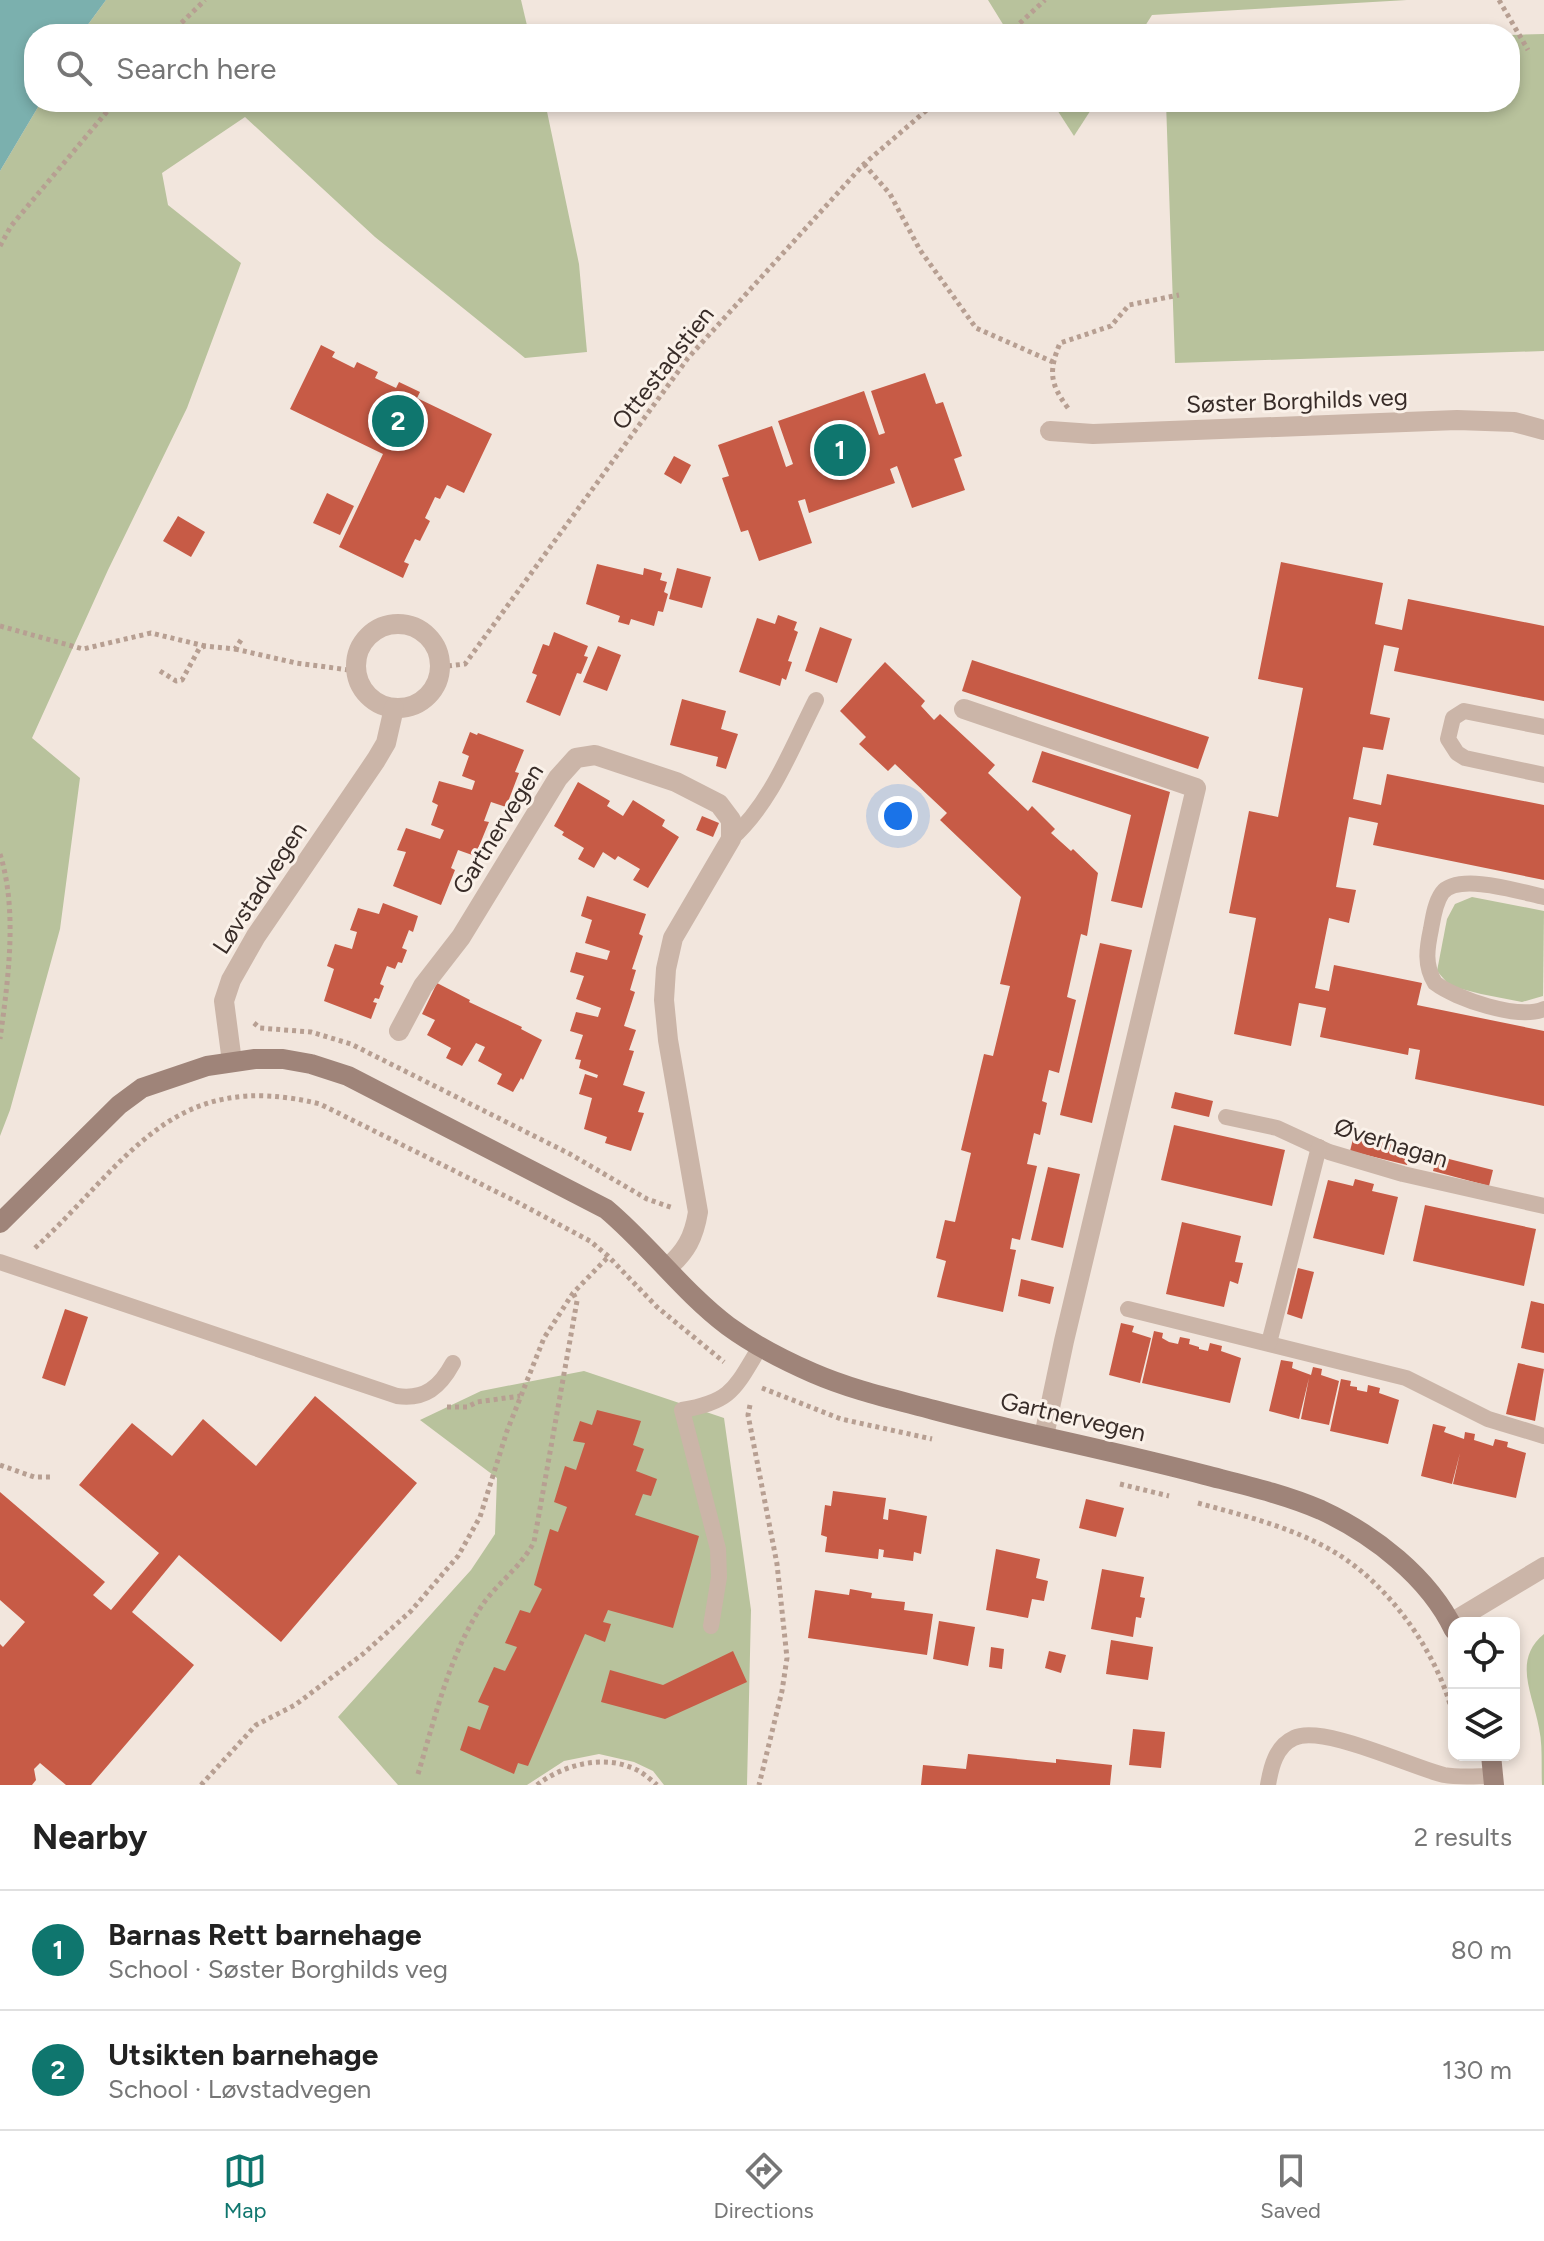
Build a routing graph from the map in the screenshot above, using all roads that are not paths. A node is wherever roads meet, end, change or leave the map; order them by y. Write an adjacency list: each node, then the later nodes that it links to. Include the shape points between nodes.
1 (1544, 430): 2 (street, Søster Borghilds veg, via 1514,422 1457,420)
2 (1050, 431)
3 (816, 700): 8 (lane, via 769,796)
4 (394, 708): 4 (street, via 420,702 432,692 440,667 431,639 400,624 369,636 358,655 360,683 369,696); 12 (street, Løvstadvegen, via 376,760 231,980 224,1001)
5 (964, 709): 23 (street, via 1196,788)
6 (1544, 727): 7 (lane, via 1464,711 1453,718 1448,739 1465,758)
7 (1544, 775)
8 (731, 839): 11 (street, Gartnervegen, via 731,820 719,804 616,761 595,755 576,758 558,778 461,937 423,986); 18 (street, via 673,938 666,969 668,1040 698,1212 694,1235)
9 (1544, 897): 10 (lane, via 1454,885 1438,902 1427,960 1429,974 1445,991 1523,1012)
10 (1544, 1009)
11 (399, 1031)
12 (232, 1062): 16 (street, via 142,1088); 18 (street, Gartnervegen, via 283,1059 348,1076 606,1209)
13 (1226, 1117): 14 (lane, Øverhagan, via 1277,1128)
14 (1319, 1147): 15 (lane, Øverhagan, via 1403,1174); 20 (lane)
15 (1544, 1206)
16 (0, 1223)
17 (0, 1262): 22 (lane, via 397,1396 430,1392)
18 (667, 1268): 21 (street, Gartnervegen, via 727,1325)
19 (1128, 1309): 20 (lane)
20 (1269, 1343): 24 (lane, via 1406,1378 1488,1419)
21 (760, 1347): 23 (street, Gartnervegen, via 853,1389); 28 (lane, via 732,1392 712,1405 682,1410 718,1549)
22 (453, 1363)
23 (1044, 1436): 27 (street, Gartnervegen, via 1242,1484 1319,1510 1397,1560)
24 (1544, 1436)
25 (1544, 1567): 26 (street)
26 (1467, 1617)
27 (1448, 1621)
28 (711, 1626)
29 (1493, 1772): 30 (lane, via 1446,1775 1312,1735 1285,1743 1276,1754)
30 (1268, 1785)

